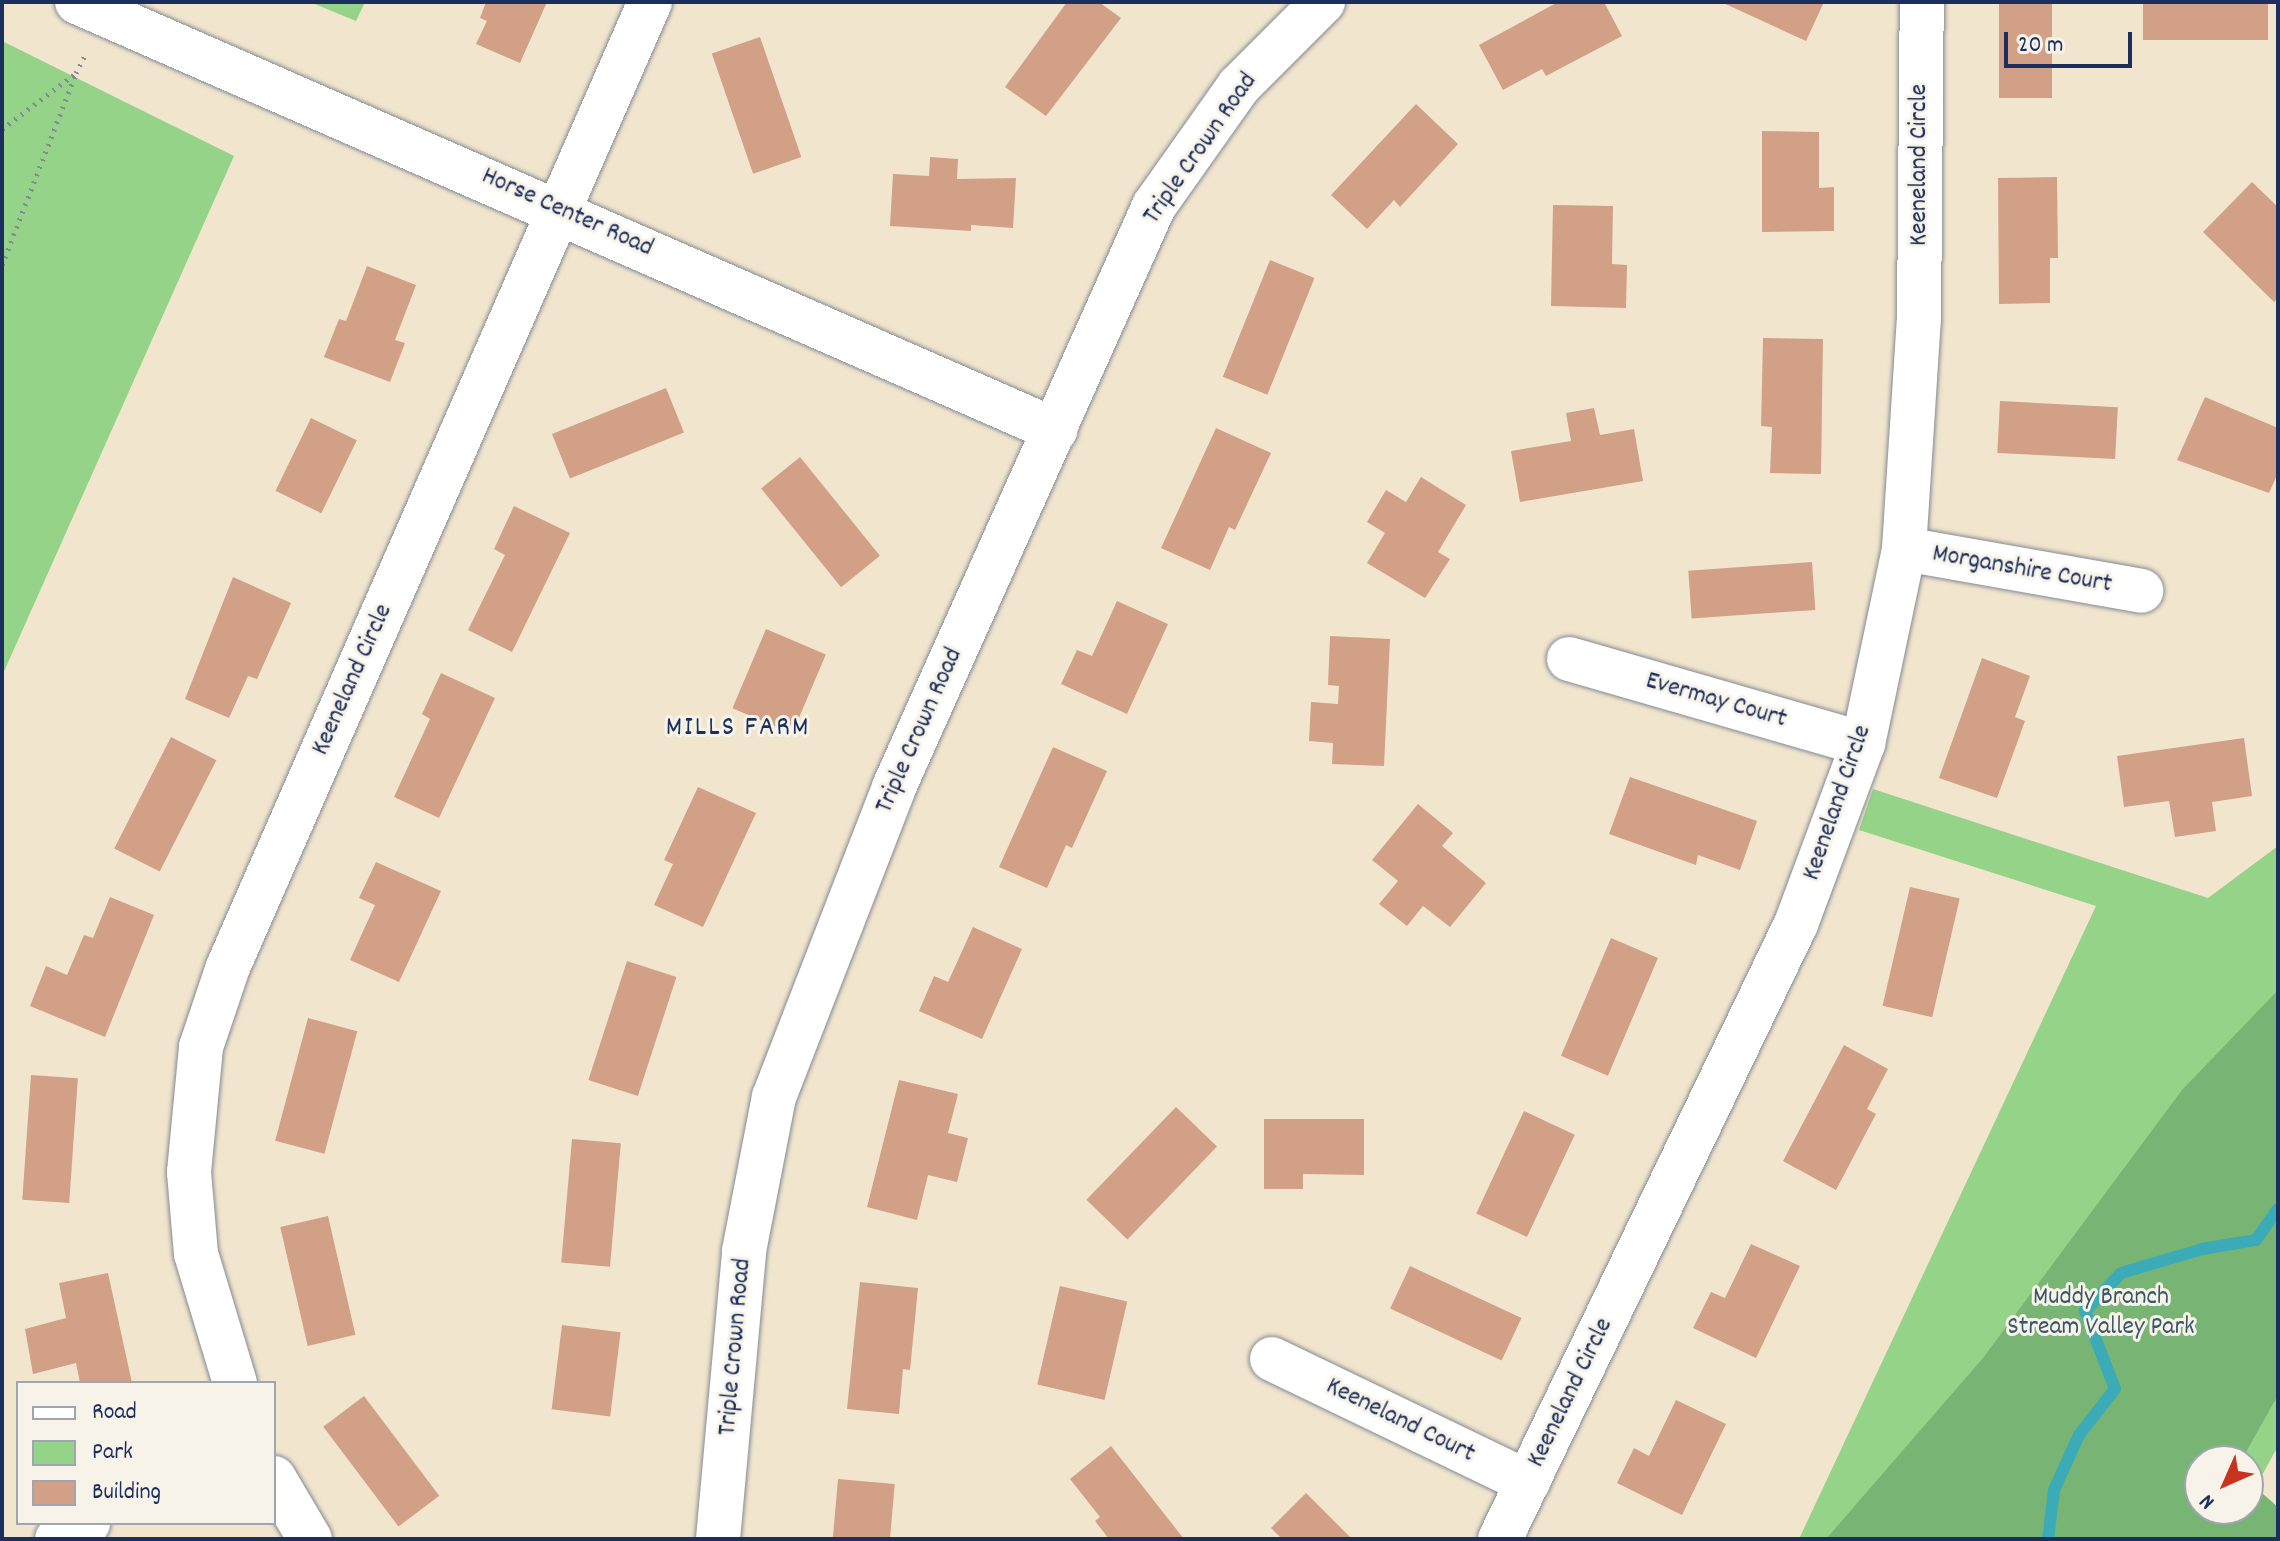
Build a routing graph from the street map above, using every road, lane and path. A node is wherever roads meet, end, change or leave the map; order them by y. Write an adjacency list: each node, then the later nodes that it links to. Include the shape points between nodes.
1 (650, 2): 7 (street, Keeneland Circle)
2 (1323, 2): 9 (street, Triple Crown Road, via 1239,86 1154,206)
3 (1922, 2): 10 (street, Keeneland Circle, via 1919,320)
4 (91, 9): 5 (path); 7 (street, Horse Center Road)
5 (76, 73): 6 (path); 8 (path)
6 (2, 129)
7 (559, 209): 9 (street, Horse Center Road); 15 (street, Keeneland Circle, via 228,967 201,1047 189,1172 196,1254)
8 (2, 265)
9 (1055, 430): 21 (street, Triple Crown Road, via 894,787 774,1097 744,1251)
10 (1904, 549): 11 (street, Morganshire Court); 13 (street, Keeneland Circle)
11 (2141, 591)
12 (1569, 659): 13 (street, Evermay Court)
13 (1863, 744): 17 (street, Keeneland Circle, via 1796,924)
14 (1272, 1359): 17 (street, Keeneland Court)
15 (234, 1381)
16 (276, 1481): 20 (street)
17 (1528, 1482): 22 (street, Keeneland Circle)
18 (84, 1525): 19 (street)
19 (57, 1539)
20 (310, 1539)
21 (718, 1539)
22 (1500, 1539)

